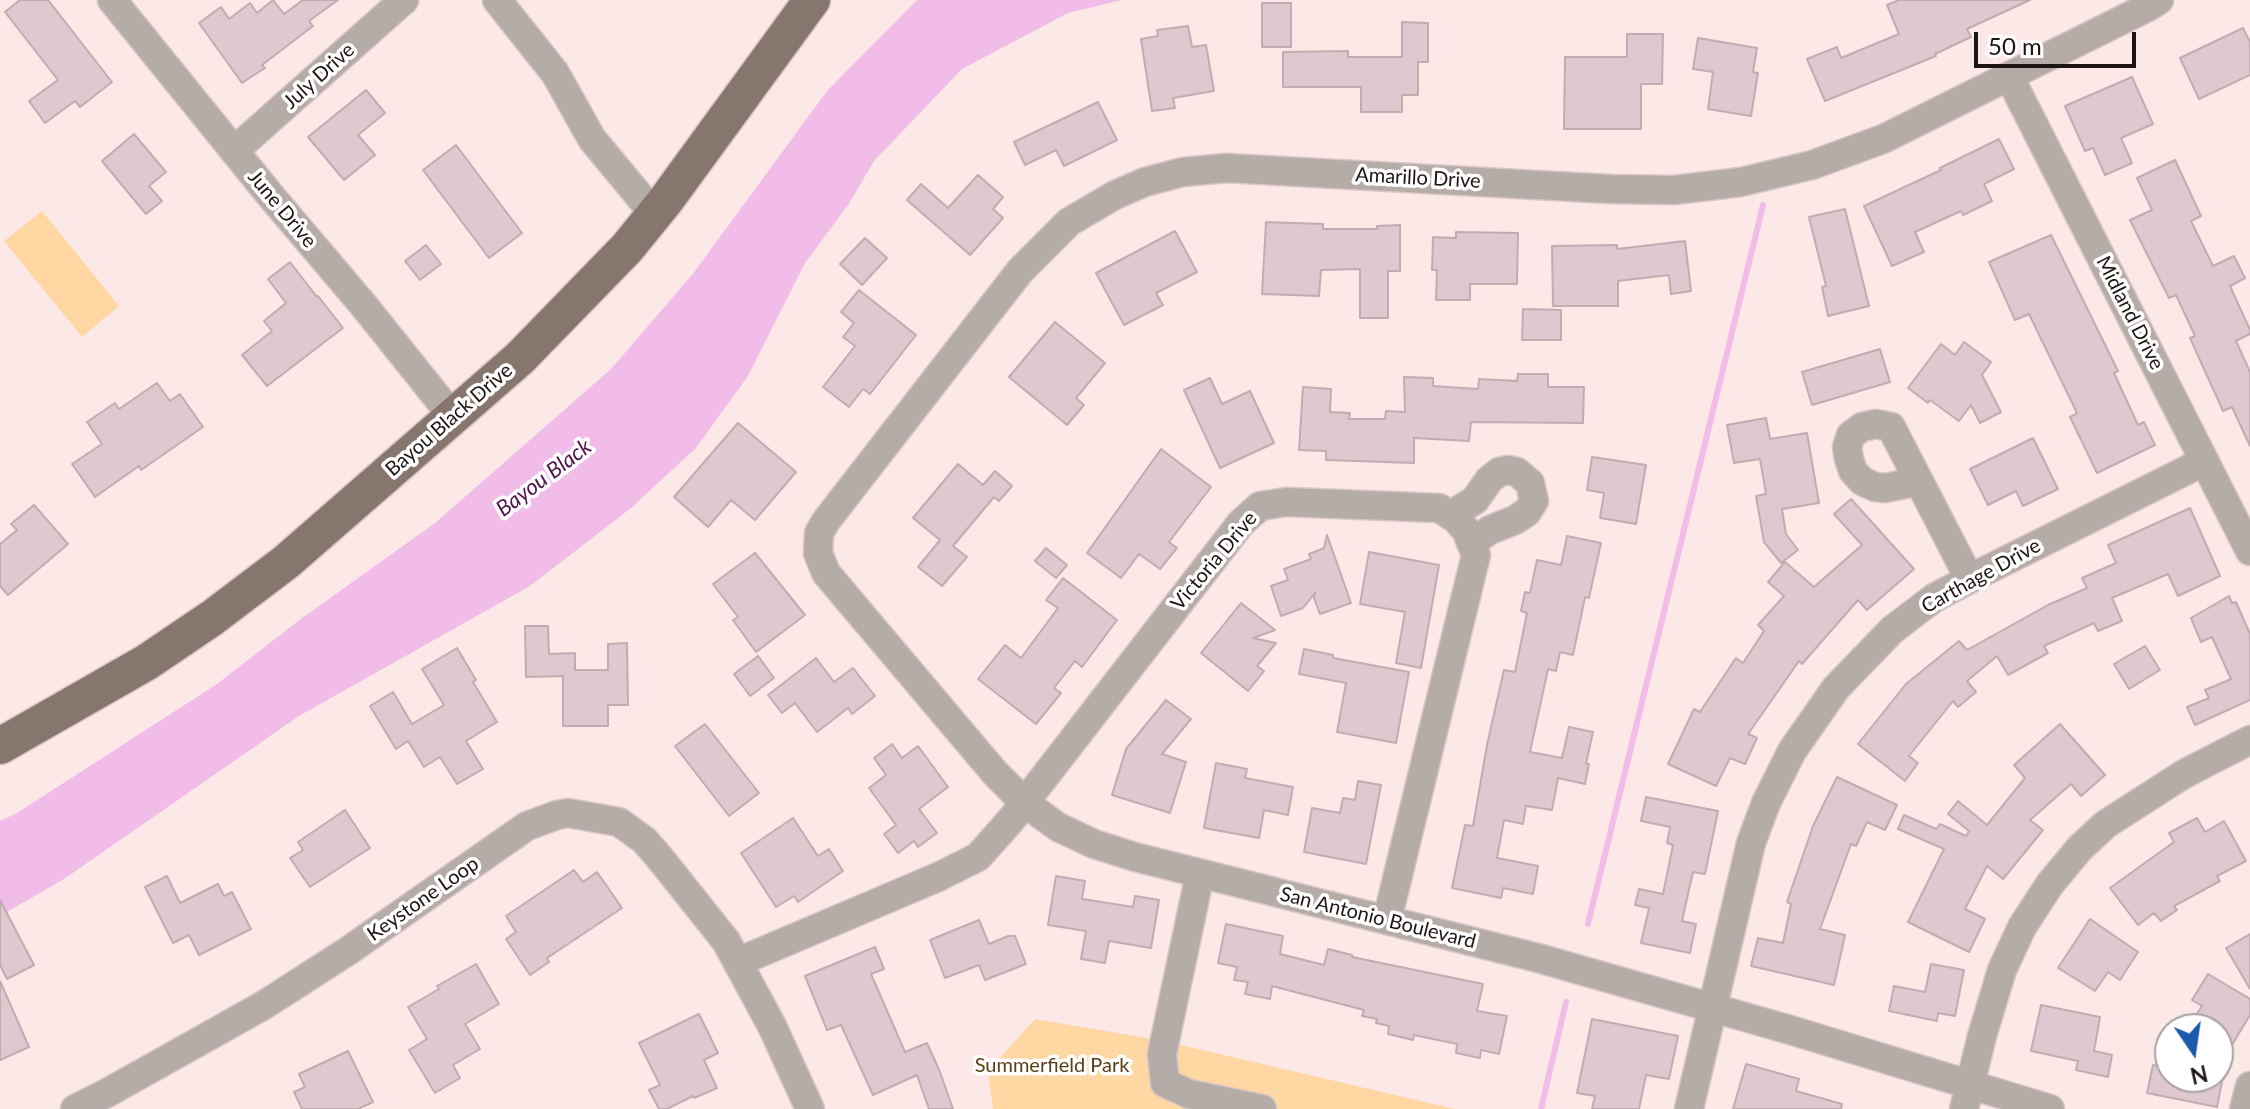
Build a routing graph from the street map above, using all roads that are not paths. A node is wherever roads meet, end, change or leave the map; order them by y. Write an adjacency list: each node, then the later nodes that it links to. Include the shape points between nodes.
1 (112, 0): 7 (street, June Drive)
2 (404, 0): 7 (street, July Drive)
3 (497, 0): 8 (street, via 555,73 592,139)
4 (812, 0): 8 (main road, Bayou Black Drive)
5 (2159, 0): 6 (street, Amarillo Drive)
6 (2009, 76): 10 (street, Midland Drive); 15 (street, Amarillo Drive, via 1883,139 1812,165 1728,184 1610,189 1226,168 1145,182 1069,222 1020,271 826,521)
7 (234, 151): 9 (street, June Drive)
8 (655, 215): 9 (main road, Bayou Black Drive, via 520,358)
9 (453, 417): 18 (main road, Bayou Black Drive, via 286,562 212,618 147,662)
10 (2203, 459): 14 (street, Midland Drive); 16 (street, Carthage Drive)
11 (1917, 479): 16 (street)
12 (1451, 515): 13 (street); 13 (street, via 1475,500 1499,472 1517,472 1530,483 1534,501 1527,512); 19 (street, Victoria Drive, via 1439,508 1286,502 1260,506 1241,523)
13 (1471, 543): 21 (street, via 1476,555)
14 (2250, 551)
15 (818, 553): 19 (street, San Antonio Boulevard, via 826,573)
16 (1969, 578): 23 (street, Carthage Drive, via 1892,630 1836,688 1792,751 1751,843)
17 (2250, 740): 25 (street, via 2106,824 2050,884 2002,970)
18 (0, 746)
19 (1025, 803): 20 (street, San Antonio Boulevard, via 1094,844); 22 (street, Victoria Drive, via 978,857)
20 (1200, 874): 21 (street, San Antonio Boulevard); 28 (street, via 1162,1054 1165,1083 1189,1094)
21 (1387, 920): 23 (street, San Antonio Boulevard)
22 (738, 962): 26 (street, Keystone Loop, via 644,840 619,822 557,815 527,826 264,1005); 27 (street, Keystone Loop)
23 (1714, 1008): 25 (street, San Antonio Boulevard); 29 (street, Carthage Drive)
24 (2250, 1086): 31 (street)
25 (1967, 1097): 30 (street, San Antonio Boulevard)
26 (75, 1109)
27 (810, 1109)
28 (1262, 1109)
29 (1689, 1109)
30 (2050, 1109)
31 (2244, 1109)

